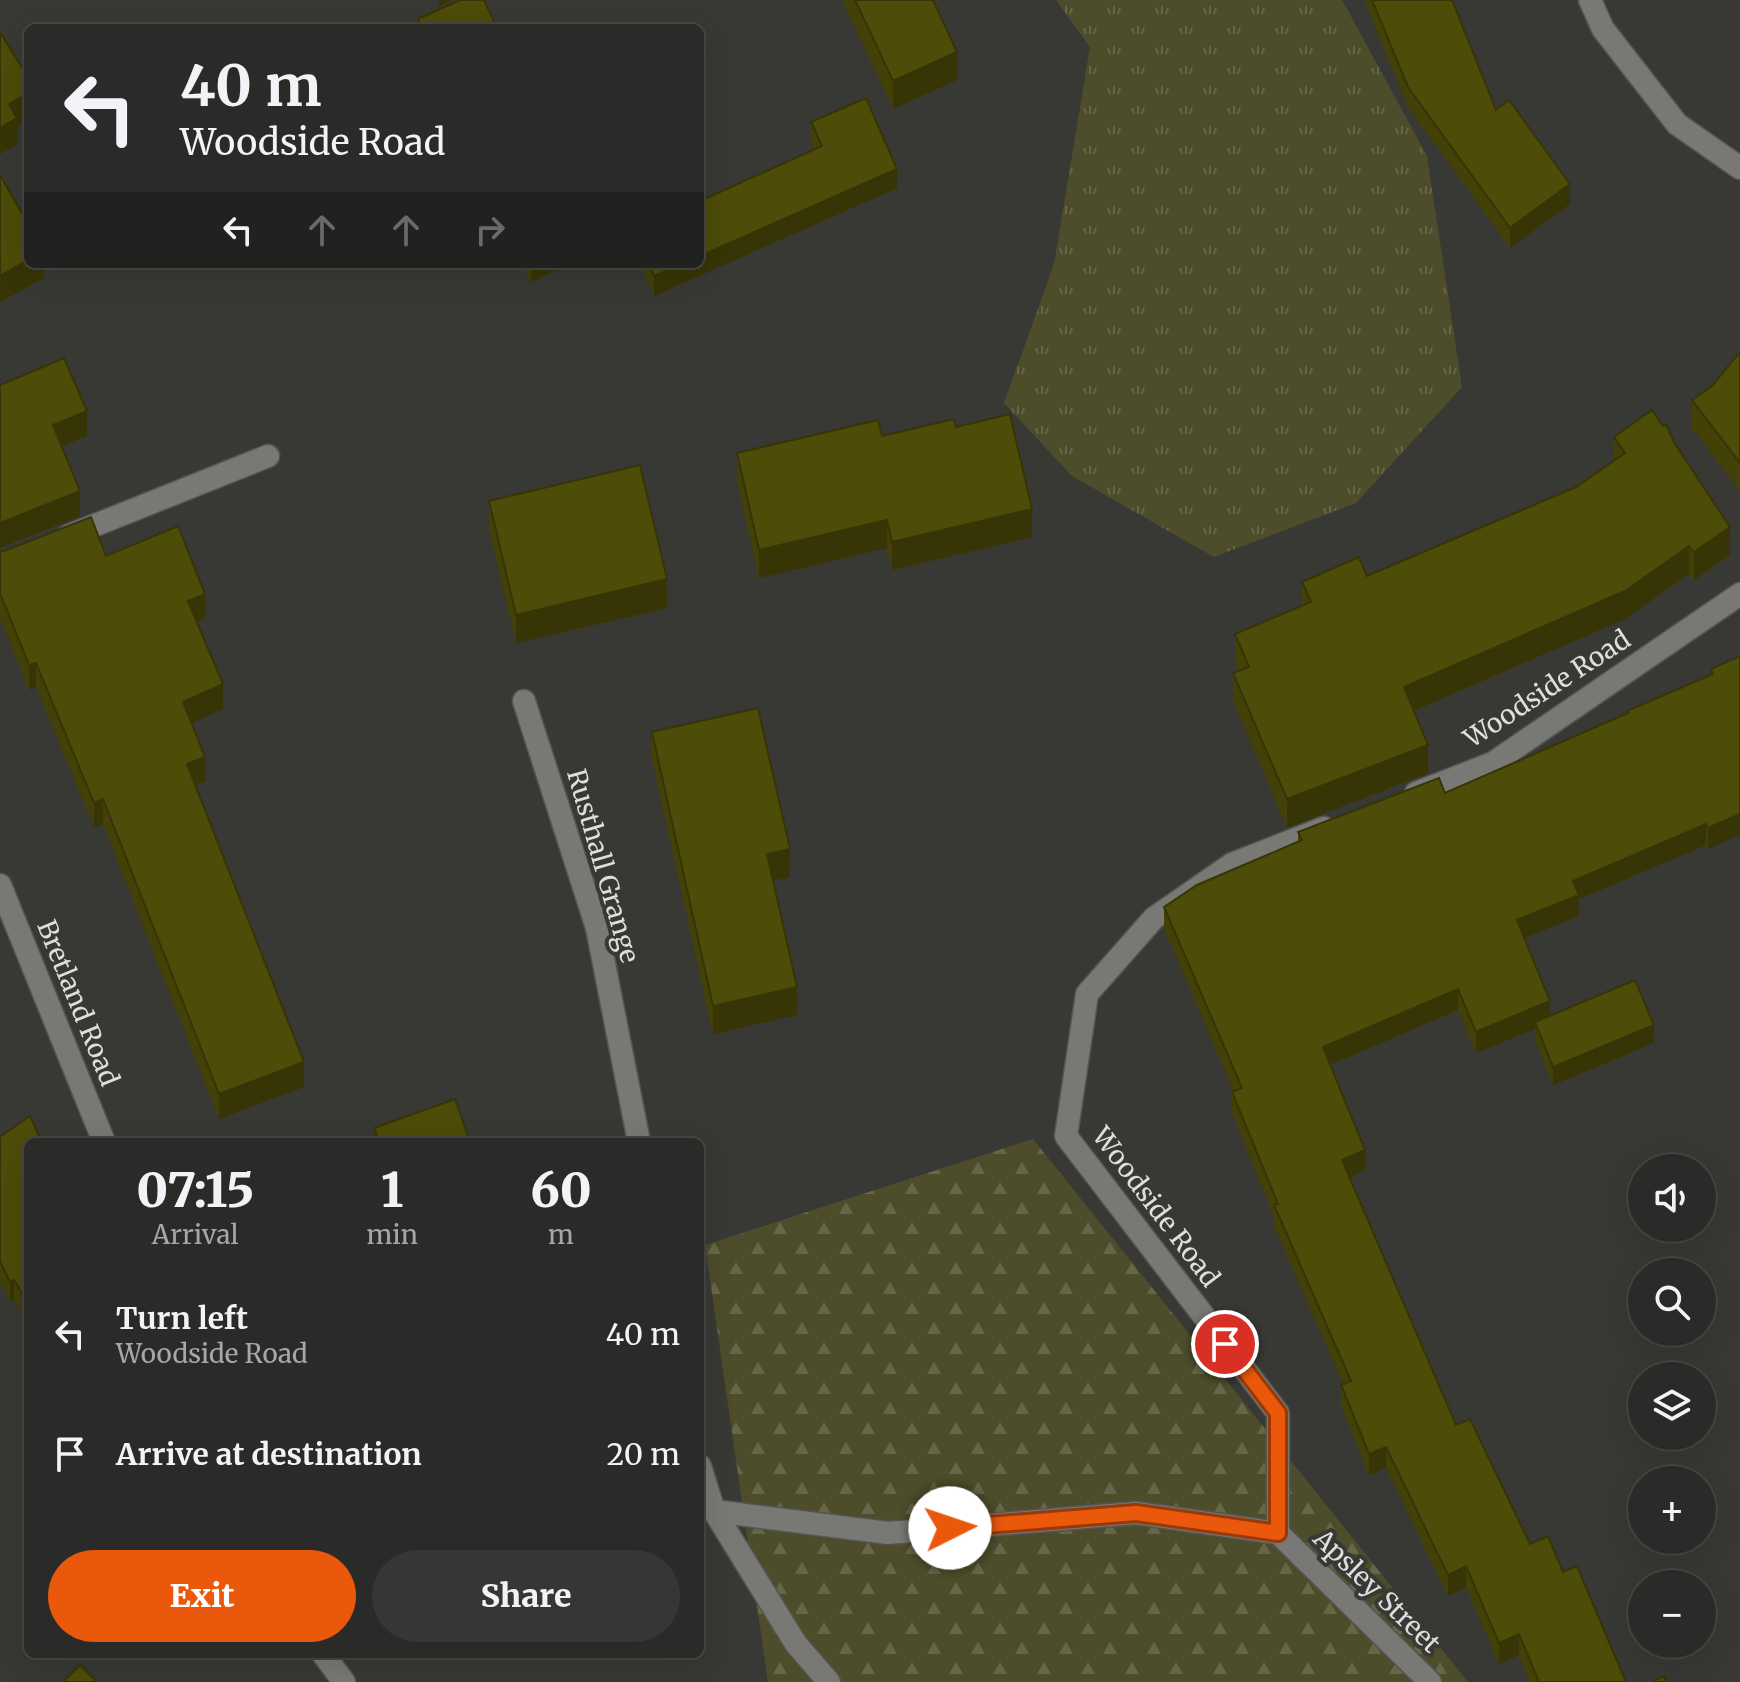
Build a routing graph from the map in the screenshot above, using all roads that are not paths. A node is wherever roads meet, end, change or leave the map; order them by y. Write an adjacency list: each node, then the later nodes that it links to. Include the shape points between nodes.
1 (1590, 0): 2 (street, via 1603,29 1677,124)
2 (1740, 168)
3 (268, 456): 4 (street)
4 (42, 546)
5 (1740, 594): 7 (street, Woodside Road, via 1493,763)
6 (524, 701): 11 (street, Rusthall Grange, via 597,928)
7 (1391, 802)
8 (1348, 819): 14 (street, Woodside Road, via 1232,864 1154,918 1096,983 1087,994 1066,1136 1278,1413)
9 (0, 885): 10 (street, Bretland Road)
10 (102, 1138)
11 (638, 1138)
12 (704, 1479): 13 (street)
13 (714, 1511): 14 (street, Apsley Street, via 888,1533 1136,1513); 17 (street, via 796,1644)
14 (1278, 1533): 18 (street, Apsley Street)
15 (326, 1658): 16 (street)
16 (344, 1682)
17 (829, 1682)
18 (1430, 1682)

